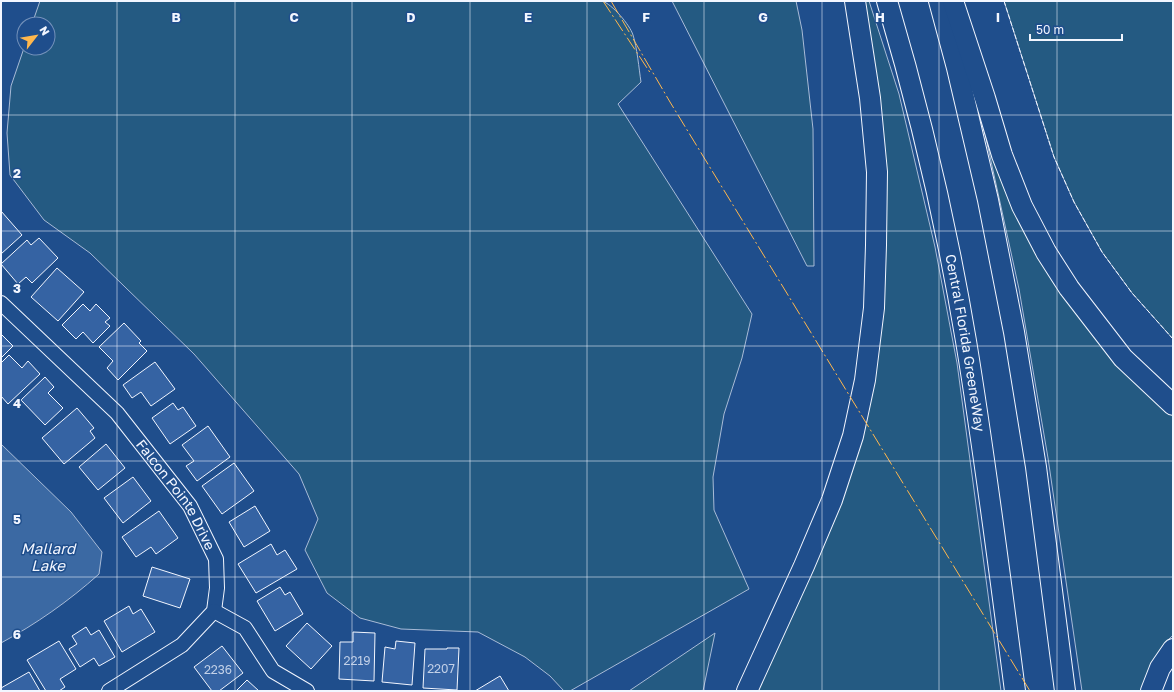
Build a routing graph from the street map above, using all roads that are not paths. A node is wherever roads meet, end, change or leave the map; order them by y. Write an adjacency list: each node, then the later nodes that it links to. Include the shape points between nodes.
1 (854, 1): 11 (highway, via 870,98 877,172 874,308 865,380 853,436 832,500)
2 (887, 1): 12 (highway, Central Florida GreeneWay, via 925,144 966,340)
3 (939, 1): 13 (highway, via 986,193 1011,318 1036,467)
4 (953, 1): 6 (highway, via 1002,155 1022,206 1046,252 1069,288 1123,358)
5 (1, 303): 7 (street, Falcon Pointe Drive, via 117,413 190,506 216,559 217,588)
6 (1173, 405)
7 (214, 611): 9 (street, via 182,645); 10 (street, via 245,628 273,671)
8 (1173, 649): 14 (highway, via 1160,668)
9 (109, 691)
10 (307, 691)
11 (747, 691)
12 (1015, 691)
13 (1065, 691)
14 (1151, 691)

